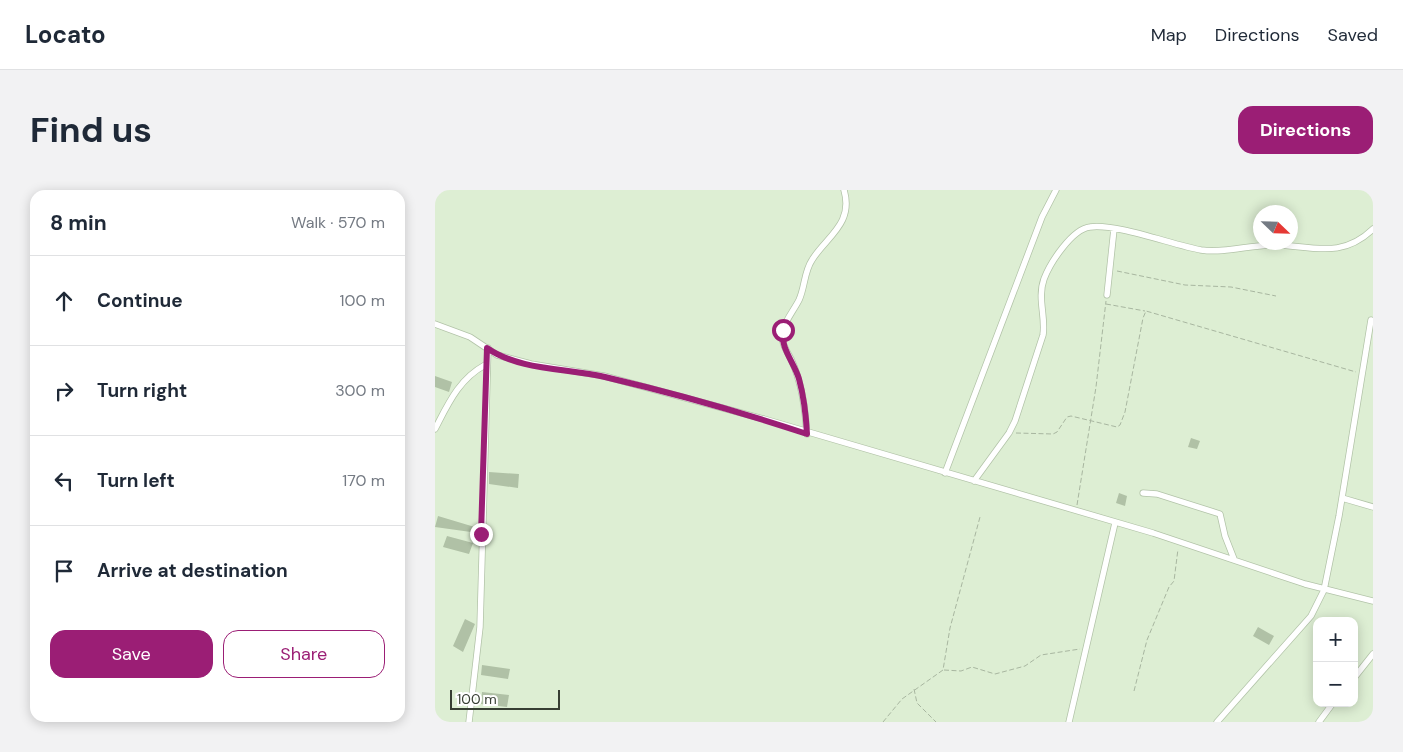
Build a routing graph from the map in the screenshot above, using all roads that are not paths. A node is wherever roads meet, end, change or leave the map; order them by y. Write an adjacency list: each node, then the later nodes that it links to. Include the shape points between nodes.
1 (844, 190): 11 (street, via 845,210 839,227 807,270 799,299 787,319 782,336 798,376)
2 (1056, 190): 12 (street, via 1042,217)
3 (1114, 229): 4 (street, via 1204,250 1278,245 1335,250 1360,241); 5 (street); 13 (street, via 1089,226 1064,244 1044,280 1043,335 1009,433)
4 (1373, 229)
5 (1107, 295)
6 (1371, 320): 15 (street)
7 (435, 324): 8 (street, via 470,337)
8 (487, 348): 9 (street); 11 (street, via 497,355 604,376)
9 (485, 365): 10 (street, via 465,379 453,394); 24 (street, via 480,627)
10 (435, 430)
11 (807, 434): 12 (street)
12 (945, 473): 13 (street)
13 (973, 481): 17 (street)
14 (1143, 493): 18 (street, via 1157,494 1220,514)
15 (1342, 498): 16 (street); 19 (street)
16 (1373, 507)
17 (1115, 523): 18 (street); 25 (street)
18 (1234, 559): 19 (street)
19 (1323, 590): 20 (street); 26 (street, via 1311,616)
20 (1373, 601)
21 (1373, 654): 22 (street)
22 (1358, 673)
23 (1330, 707): 27 (street)
24 (469, 722)
25 (1069, 722)
26 (1217, 722)
27 (1319, 722)

